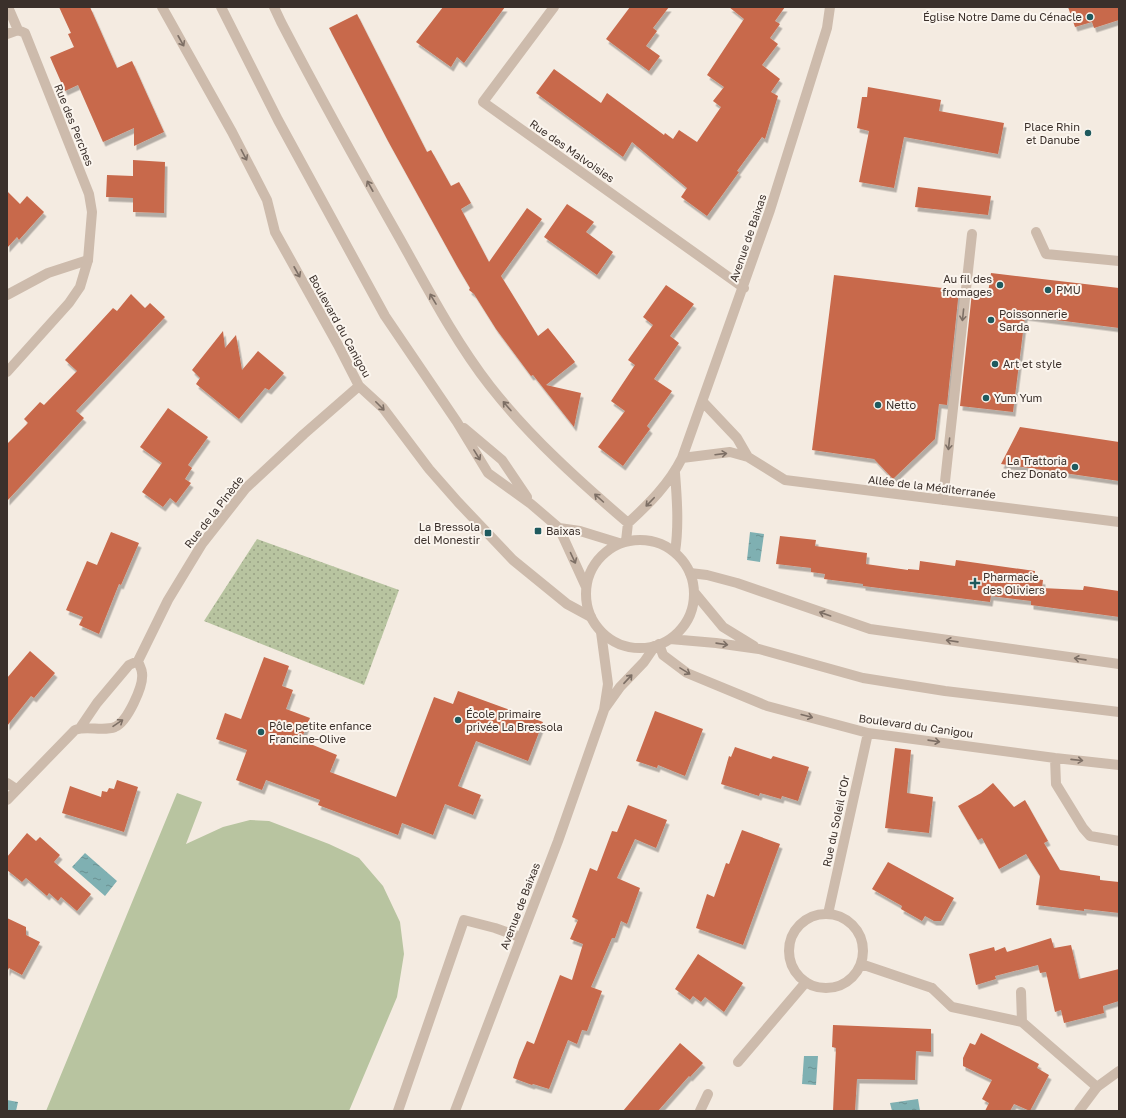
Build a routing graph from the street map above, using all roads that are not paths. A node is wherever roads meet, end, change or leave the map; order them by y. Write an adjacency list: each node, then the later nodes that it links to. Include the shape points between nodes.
1 (8, 7): 7 (street, Rue des Perches)
2 (162, 7): 16 (street, Boulevard du Canigou, one-way to 16, via 264,193 275,232)
3 (221, 7): 18 (street, via 278,120 385,316)
4 (274, 7): 25 (street, one-way to 4, via 531,433 472,362 433,299)
5 (554, 7): 13 (street, Rue des Malvoisies, via 483,102)
6 (830, 7): 13 (street, Avenue de Baixas, via 827,28)
7 (18, 30): 8 (street); 11 (street, Rue des Perches, via 25,33 88,194 92,212)
8 (7, 34)
9 (1036, 232): 12 (street, via 1046,254)
10 (972, 234): 22 (street, one-way to 22)
11 (88, 260): 14 (street, via 48,273); 15 (street, Rue des Perches, via 80,287 69,303)
12 (1119, 261)
13 (744, 288): 17 (street, Avenue de Baixas)
14 (7, 295)
15 (7, 372)
16 (359, 386): 32 (street, Boulevard du Canigou, one-way to 32, via 383,408 429,469 513,560 567,604); 37 (street, Rue de la Pinède, via 246,488 202,544 168,600)
17 (702, 402): 19 (street, Allée de la Méditerranée, via 737,438); 20 (street, Avenue de Baixas)
18 (457, 422): 23 (street, via 502,460); 23 (street, one-way to 23, via 488,473)
19 (748, 457): 20 (street, Allée de la Méditerranée, one-way to 19, via 730,452); 22 (street, Allée de la Méditerranée, via 784,480)
20 (682, 458): 21 (street, Avenue de Baixas)
21 (675, 473): 25 (street, Avenue de Baixas, one-way to 25, via 651,502); 28 (street, Avenue de Baixas, via 678,512)
22 (943, 500): 24 (street, Allée de la Méditerranée)
23 (531, 504): 26 (street)
24 (1119, 522)
25 (628, 524): 27 (street)
26 (559, 528): 27 (street); 30 (street, one-way to 30)
27 (623, 542): 28 (street, via 643,539 660,543); 30 (street, via 607,550 597,561)
28 (675, 552): 29 (street)
29 (690, 573): 31 (street); 38 (street, one-way to 29, via 870,629 737,583)
30 (586, 587): 32 (street, via 586,602)
31 (694, 592): 34 (street, via 692,610 683,627); 36 (street, via 723,627)
32 (591, 617): 33 (street)
33 (601, 632): 35 (street, via 626,646 641,648); 39 (street, Avenue de Baixas, via 608,684)
34 (670, 639): 35 (street); 36 (street, one-way to 36)
35 (657, 645): 39 (street, Avenue de Baixas, one-way to 35, via 620,687); 42 (street, Boulevard du Canigou, one-way to 42, via 663,656 687,673 767,706)
36 (759, 649): 40 (street, via 863,678 945,691)
37 (138, 661): 41 (street, Rue de la Pinède, via 129,665); 41 (street, one-way to 37, via 116,727 126,718 140,690 142,673)
38 (1119, 664)
39 (604, 710): 50 (street, Avenue de Baixas, via 558,841)
40 (1119, 712)
41 (80, 728): 46 (street, Rue de la Pinède, via 75,730)
42 (868, 733): 43 (street, Boulevard du Canigou, one-way to 43); 49 (street, Rue du Soleil d'Or)
43 (1054, 758): 44 (street, Boulevard du Canigou, one-way to 44); 48 (street, via 1056,784 1083,828 1090,836)
44 (1119, 765)
45 (7, 783): 46 (street)
46 (16, 789): 47 (street, Rue de la Pinède)
47 (7, 800)
48 (1119, 841)
49 (828, 914): 51 (street, via 840,916 857,930 862,941); 52 (street, via 816,915 805,920 790,940 791,964)
50 (520, 937): 59 (street, via 464,920); 60 (street, Avenue de Baixas)
51 (861, 964): 52 (street, via 848,981 838,986 816,987); 54 (street, via 932,988 952,1007)
52 (806, 982): 55 (street)
53 (1021, 992): 54 (street)
54 (1022, 1022): 57 (street)
55 (738, 1062)
56 (1119, 1071): 57 (street)
57 (1097, 1087): 62 (street)
58 (708, 1094): 61 (street)
59 (398, 1111)
60 (455, 1111)
61 (700, 1111)
62 (1079, 1111)

